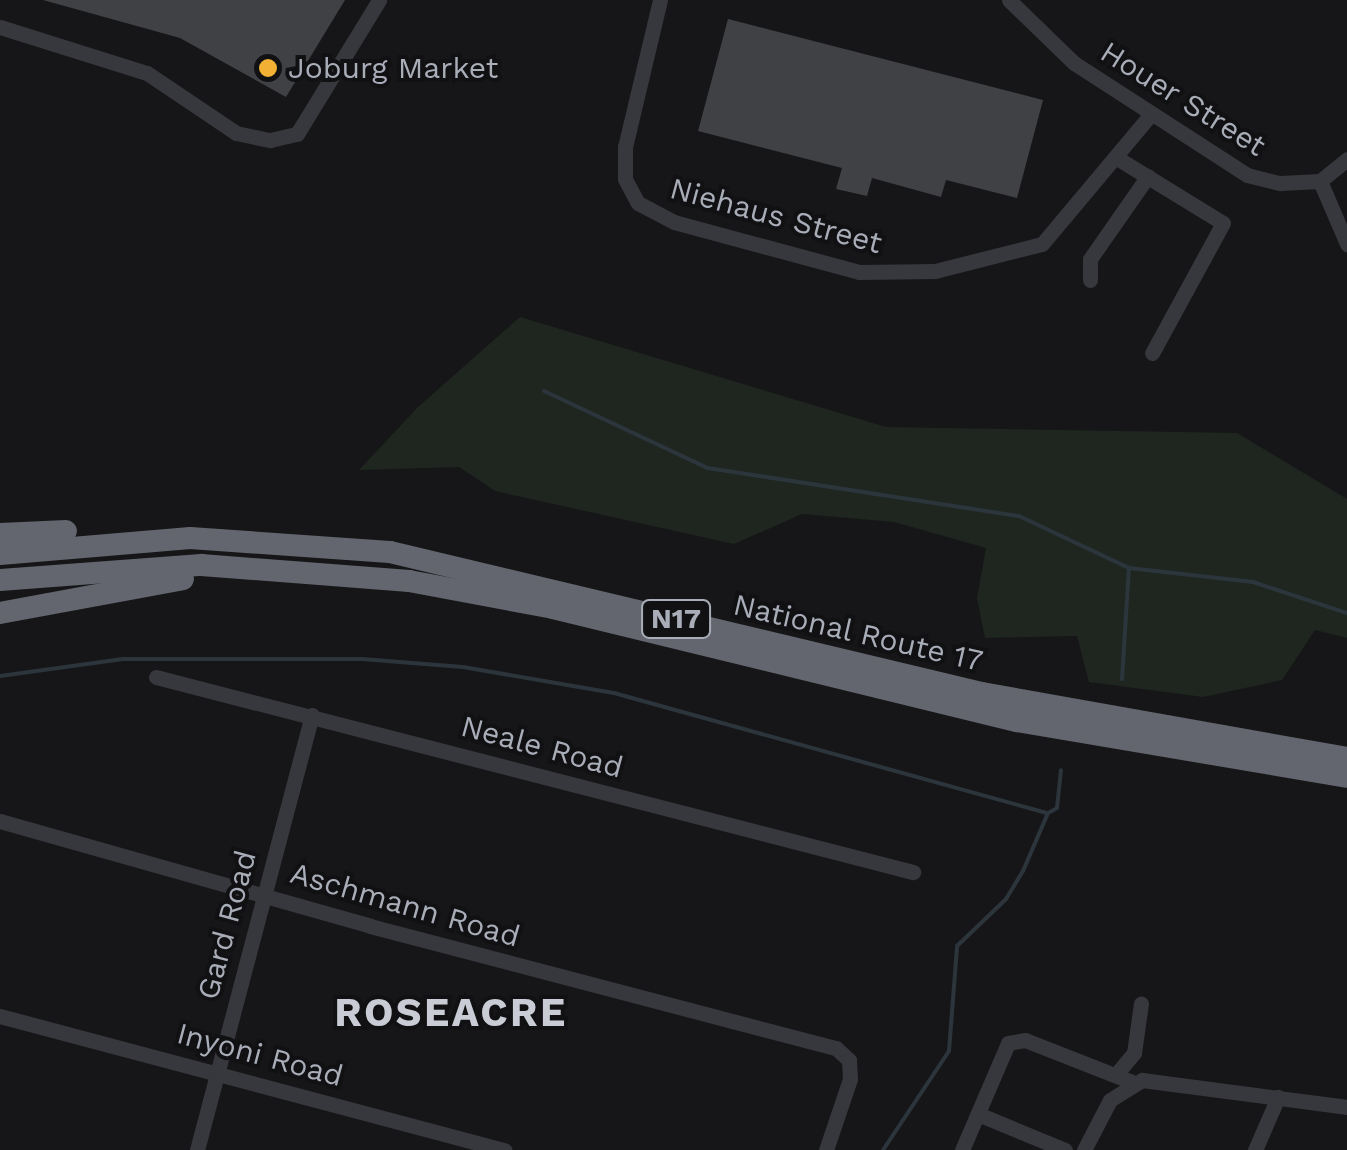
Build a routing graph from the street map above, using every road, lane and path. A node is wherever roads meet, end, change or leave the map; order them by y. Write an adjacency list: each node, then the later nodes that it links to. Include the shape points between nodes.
1 (379, 0): 4 (street, via 297,134 270,140 236,133 148,73)
2 (660, 0): 6 (street, Niehaus Street, via 625,147 630,192 652,212 720,236 859,272 914,274 1042,244)
3 (1009, 0): 5 (street, Houer Street, via 1074,63)
4 (0, 28)
5 (1151, 114): 6 (street, Niehaus Street); 9 (street, Houer Street, via 1247,175 1280,183)
6 (1117, 158): 8 (street)
7 (1347, 160): 9 (street)
8 (1148, 176): 11 (street, via 1090,260); 12 (street, via 1220,218 1224,231)
9 (1320, 181): 10 (street)
10 (1347, 244)
11 (1090, 280)
12 (1152, 353)
13 (0, 534): 14 (highway, via 214,527 322,537)
14 (390, 552): 15 (highway, National Route 17 / N17, via 190,538); 21 (highway, National Route 17 / N17, via 982,693)
15 (0, 554)
16 (286, 569): 17 (highway, N17, via 161,565); 18 (highway, via 162,580); 22 (highway, N17, via 489,594 1000,718)
17 (0, 580)
18 (0, 613)
19 (156, 676): 20 (street, Neale Road)
20 (312, 715): 24 (street, Neale Road); 25 (street, Gard Road)
21 (1347, 758)
22 (1347, 778)
23 (0, 821): 25 (street, Aschmann Road)
24 (913, 872)
25 (264, 893): 28 (street, Gard Road); 35 (street, Aschmann Road, via 836,1048 849,1060 850,1079)
26 (1141, 1003): 29 (street)
27 (0, 1016): 28 (street, Inyoni Road)
28 (218, 1071): 33 (street, Gard Road); 34 (street, Inyoni Road)
29 (1125, 1077): 30 (street); 32 (street, via 1025,1040 1008,1043); 38 (street)
30 (1278, 1096): 31 (street); 39 (street)
31 (1347, 1107)
32 (978, 1114): 36 (street); 37 (street)
33 (197, 1150)
34 (504, 1150)
35 (826, 1150)
36 (962, 1150)
37 (1066, 1150)
38 (1084, 1150)
39 (1255, 1150)

